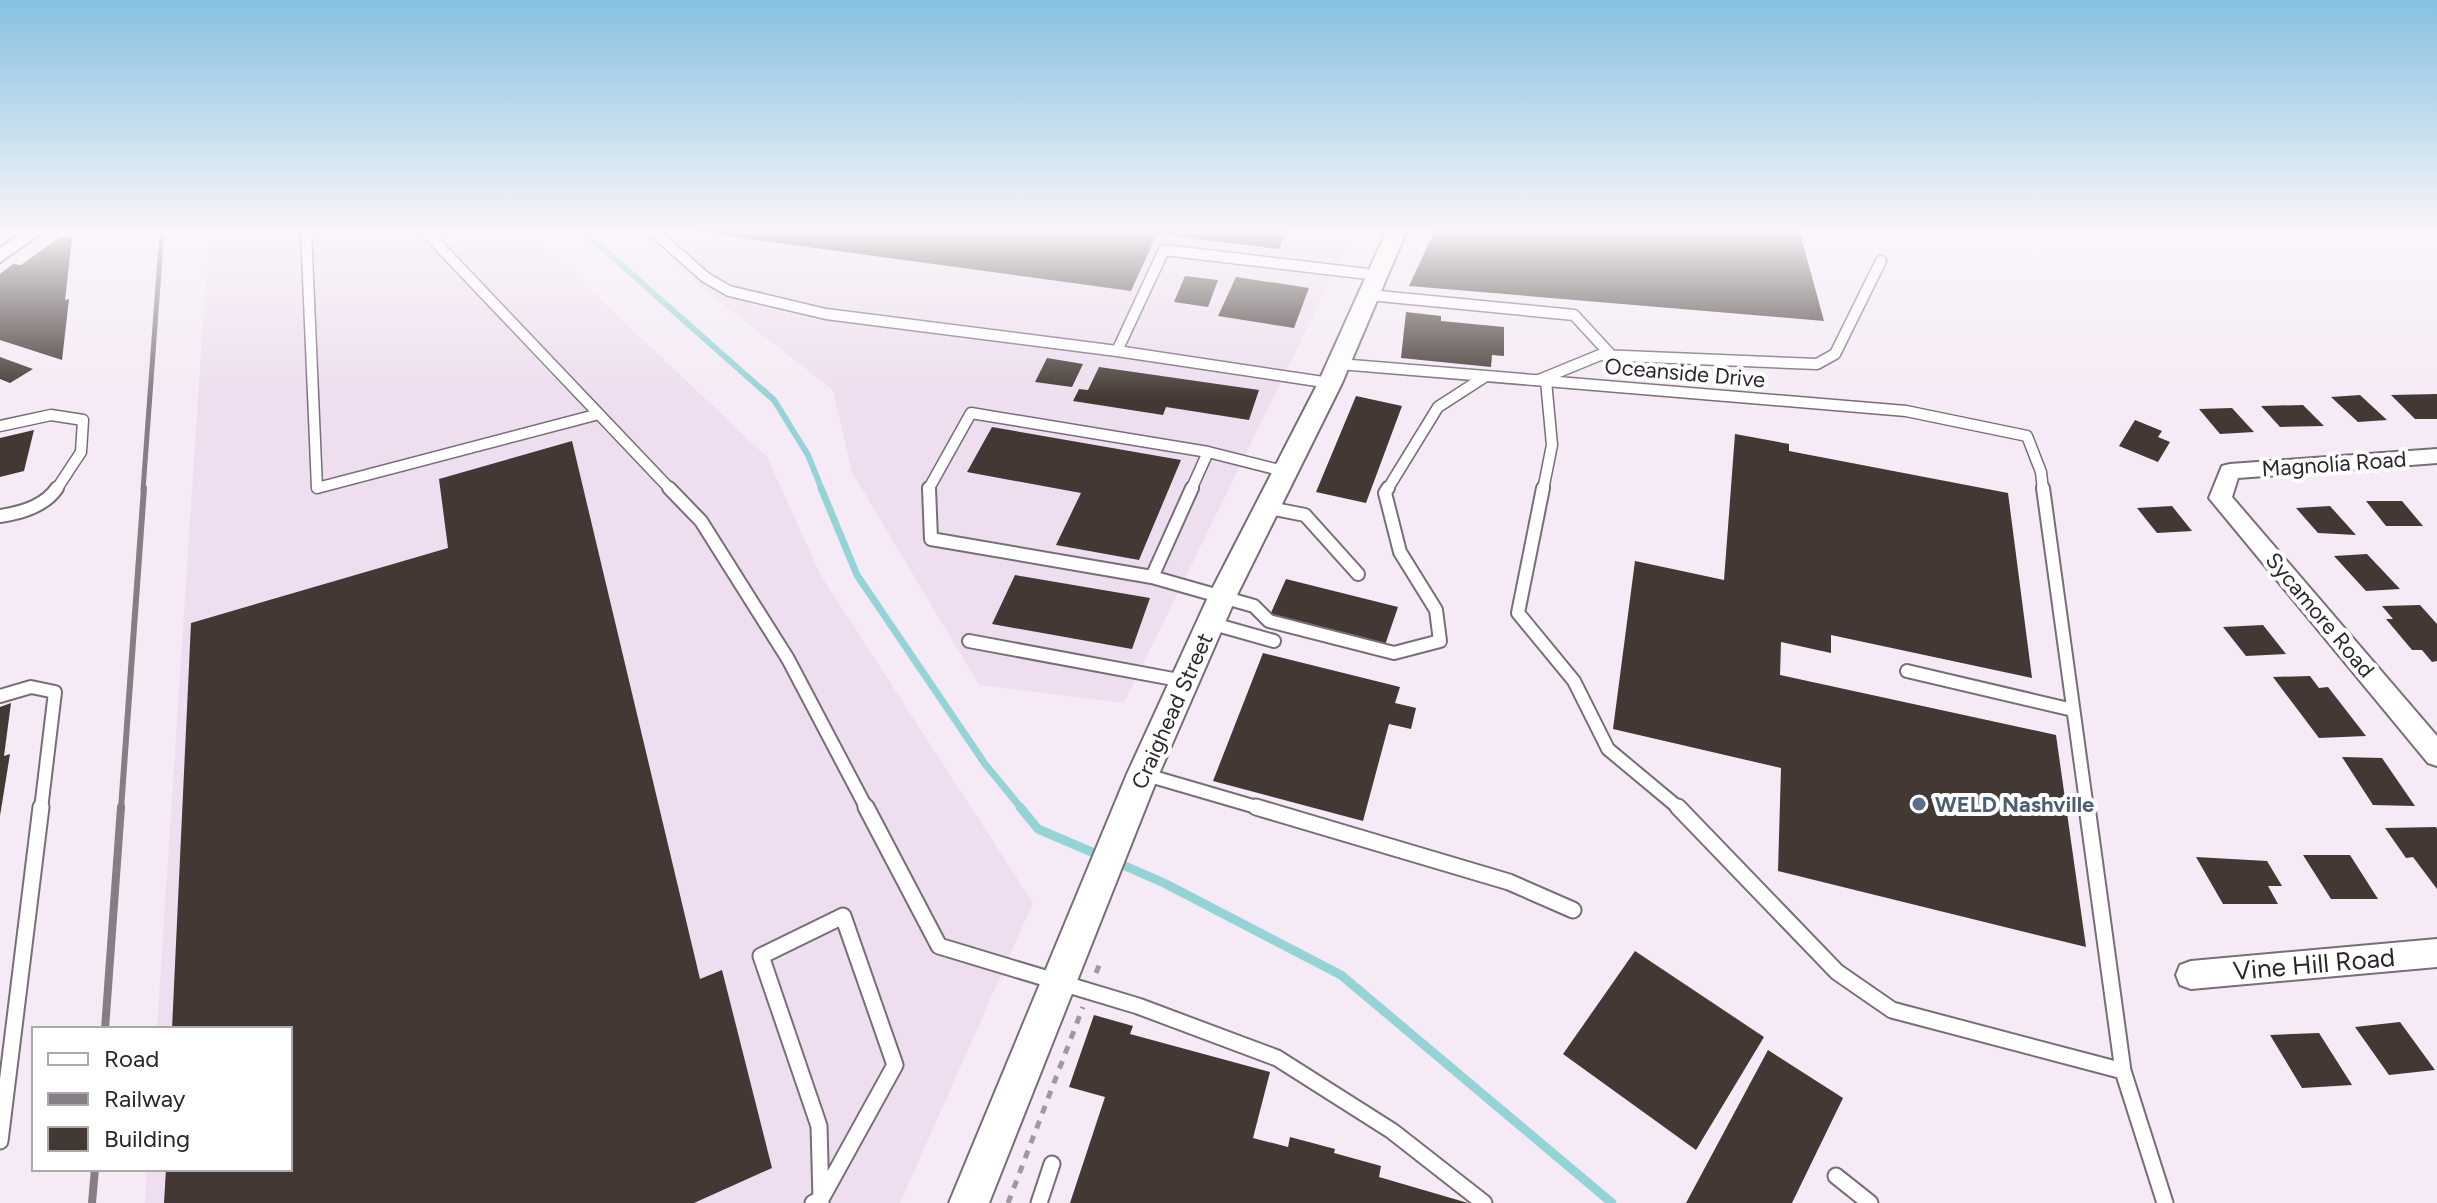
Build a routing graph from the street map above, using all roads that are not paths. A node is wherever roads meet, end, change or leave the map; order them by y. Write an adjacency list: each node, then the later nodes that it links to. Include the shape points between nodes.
1 (308, 286): 13 (lane, via 317,488)
2 (477, 286): 13 (lane)
3 (721, 286): 8 (lane, Oceanside Drive, via 826,314)
4 (1147, 286): 8 (lane)
5 (1373, 286): 10 (street, Craighead Street)
6 (1381, 286): 9 (lane, via 1574,315)
7 (1869, 286): 9 (lane, via 1828,360 1798,364)
8 (1117, 351): 10 (lane, Oceanside Drive)
9 (1611, 355): 12 (lane, via 1591,357)
10 (1334, 374): 11 (lane, Oceanside Drive); 18 (street, Craighead Street)
11 (1486, 376): 12 (lane, Oceanside Drive); 23 (lane, via 1438,407 1385,493 1400,552 1436,610 1440,641 1394,653 1269,621 1254,606)
12 (1541, 381): 30 (lane, Oceanside Drive, via 1906,411 2027,436 2041,472); 37 (lane, via 1552,445 1518,613 1574,681 1608,749 1687,815 1837,972 1892,1010)
13 (599, 414): 35 (lane, via 701,521 788,659 939,946)
14 (0, 426): 20 (lane, via 51,415 83,420 81,452 52,496 22,513)
15 (1208, 452): 18 (lane); 22 (lane); 22 (lane, via 971,413 927,491 931,539)
16 (2437, 456): 17 (street, Magnolia Road)
17 (2230, 471): 31 (street, Sycamore Road, via 2220,498)
18 (1287, 472): 19 (street, Craighead Street)
19 (1269, 508): 21 (lane, via 1305,515); 23 (street, Craighead Street)
20 (0, 516)
21 (1358, 574)
22 (1152, 577): 23 (lane)
23 (1223, 595): 24 (street, Craighead Street)
24 (1210, 623): 26 (lane); 28 (street, Craighead Street)
25 (969, 641): 28 (lane)
26 (1274, 641)
27 (1907, 671): 30 (lane)
28 (1184, 681): 32 (street, Craighead Street)
29 (0, 696): 38 (lane, via 31,687 55,692)
30 (2073, 710): 37 (lane)
31 (2437, 755)
32 (1139, 784): 33 (lane, via 1509,882); 35 (street, Craighead Street)
33 (1573, 910)
34 (2437, 953): 36 (street, Vine Hill Road)
35 (1080, 972): 42 (street, Craighead Street); 44 (lane, via 1277,1058 1392,1131)
36 (2191, 975)
37 (2123, 1071): 46 (lane)
38 (0, 1141)
39 (1052, 1164): 43 (lane)
40 (1836, 1176): 45 (lane)
41 (818, 1202): 41 (lane, via 819,1126 761,956 843,916 895,1065)
42 (969, 1203)
43 (1039, 1203)
44 (1484, 1203)
45 (1870, 1203)
46 (2165, 1203)

